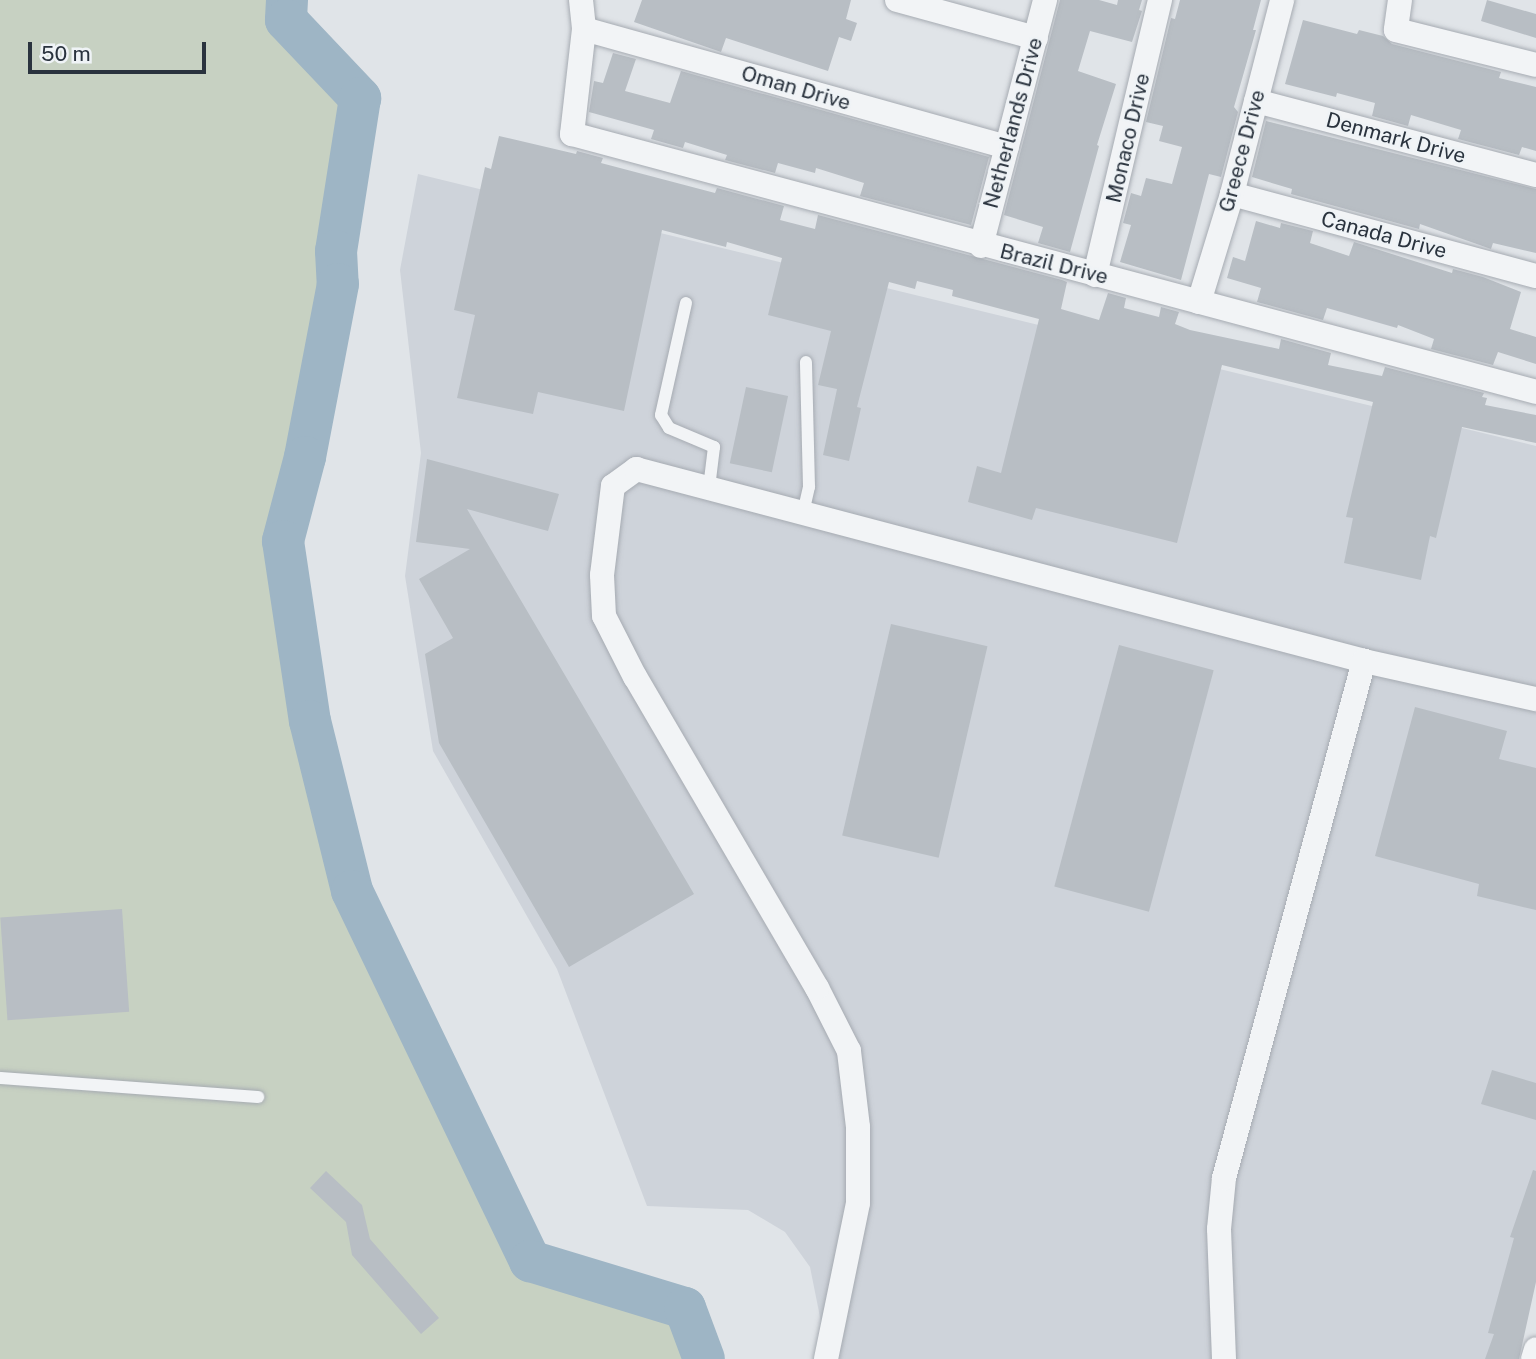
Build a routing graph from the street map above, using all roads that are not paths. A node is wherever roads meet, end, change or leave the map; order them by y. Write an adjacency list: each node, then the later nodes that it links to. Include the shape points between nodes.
1 (581, 0): 7 (street)
2 (897, 0): 8 (street)
3 (1045, 0): 8 (street, Netherlands Drive)
4 (1160, 0): 15 (street, Monaco Drive)
5 (1282, 0): 10 (street, Greece Drive)
6 (1400, 0): 9 (street, via 1396,30)
7 (584, 29): 11 (street, Oman Drive); 14 (street, Brazil Drive, via 572,134)
8 (1036, 37): 11 (street, Netherlands Drive)
9 (1536, 65)
10 (1256, 101): 12 (street, Denmark Drive); 13 (street, Greece Drive)
11 (1007, 147): 14 (street, Netherlands Drive)
12 (1536, 176)
13 (1232, 194): 16 (street, Canada Drive); 17 (street, Greece Drive)
14 (981, 246): 15 (street, Brazil Drive)
15 (1096, 275): 17 (street, Brazil Drive)
16 (1536, 276)
17 (1199, 302): 20 (street, Brazil Drive)
18 (687, 303): 21 (lane, via 661,415 669,428 715,447)
19 (806, 362): 22 (lane, via 809,487)
20 (1536, 393)
21 (709, 488): 22 (street); 28 (street, via 636,469 613,486 602,575 604,616 849,1051 858,1127 858,1203)
22 (803, 513): 23 (street)
23 (1364, 661): 24 (street); 29 (street, via 1224,1178 1219,1229)
24 (1536, 699)
25 (0, 1078): 26 (lane)
26 (258, 1097)
27 (1536, 1349): 30 (street)
28 (826, 1359)
29 (1224, 1359)
30 (1533, 1359)

